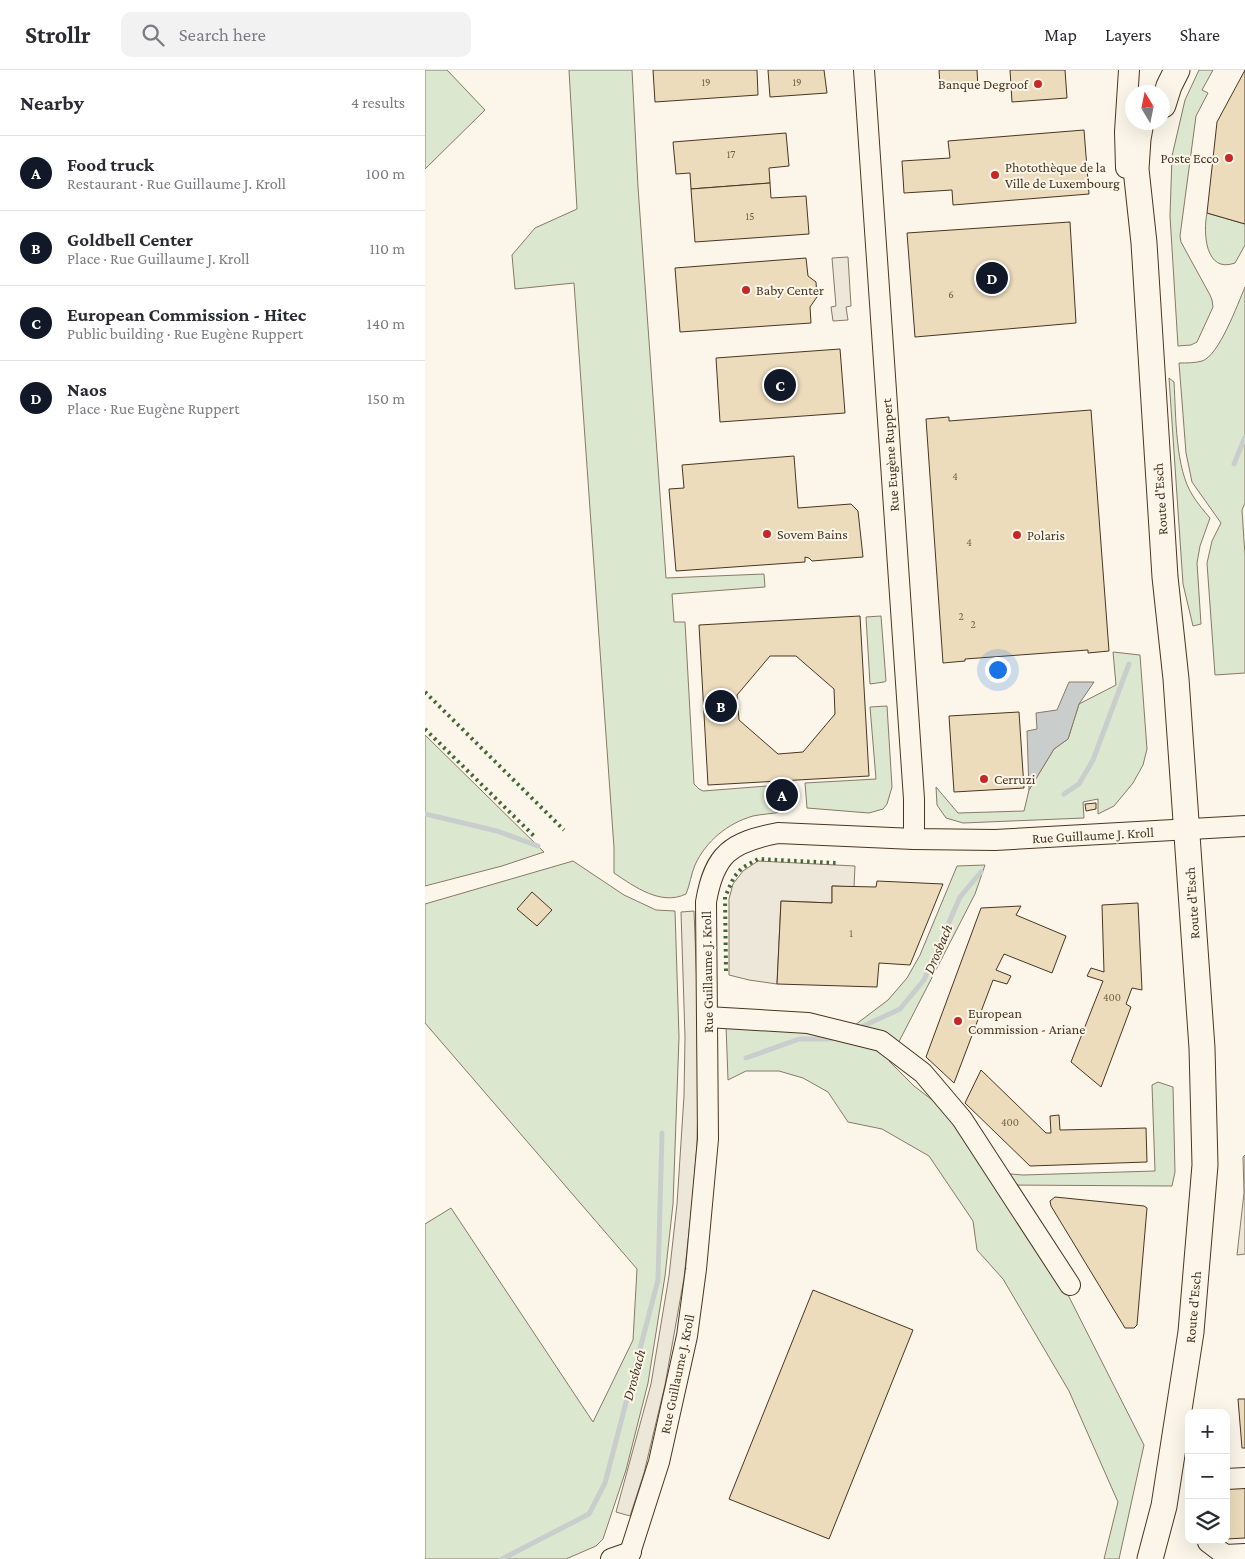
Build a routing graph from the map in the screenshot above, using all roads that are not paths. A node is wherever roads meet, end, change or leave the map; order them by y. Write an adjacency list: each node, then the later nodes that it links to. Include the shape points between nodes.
1 (864, 70): 12 (street, Rue Eugène Ruppert, via 913,780)
2 (1129, 70): 9 (street, Route d'Esch, via 1125,132 1129,211)
3 (1162, 70): 5 (main road)
4 (1177, 70): 6 (main road)
5 (1154, 85)
6 (1170, 85)
7 (1139, 130): 9 (main road, Route d'Esch, via 1136,169)
8 (1156, 130): 9 (main road, Route d'Esch)
9 (1144, 243): 11 (main road, Route d'Esch, via 1165,578)
10 (1245, 826): 11 (street, Rue Guillaume J. Kroll)
11 (1187, 829): 12 (street, Rue Guillaume J. Kroll, via 995,840); 21 (main road, Route d'Esch, via 1202,1048 1205,1165 1191,1332 1164,1506)
12 (914, 840): 13 (street, Rue Guillaume J. Kroll, via 778,833 738,844 714,870 708,888)
13 (707, 1017): 14 (street, via 808,1023 881,1041 923,1073 962,1119); 19 (street, Rue Guillaume J. Kroll, via 708,1139 687,1336 659,1462)
14 (1071, 1285)
15 (1245, 1478): 16 (street)
16 (1230, 1479)
17 (1211, 1544): 18 (street, via 1225,1555)
18 (1245, 1554)
19 (629, 1556): 20 (street, Rue Guillaume J. Kroll)
20 (611, 1559)
21 (1150, 1559)

